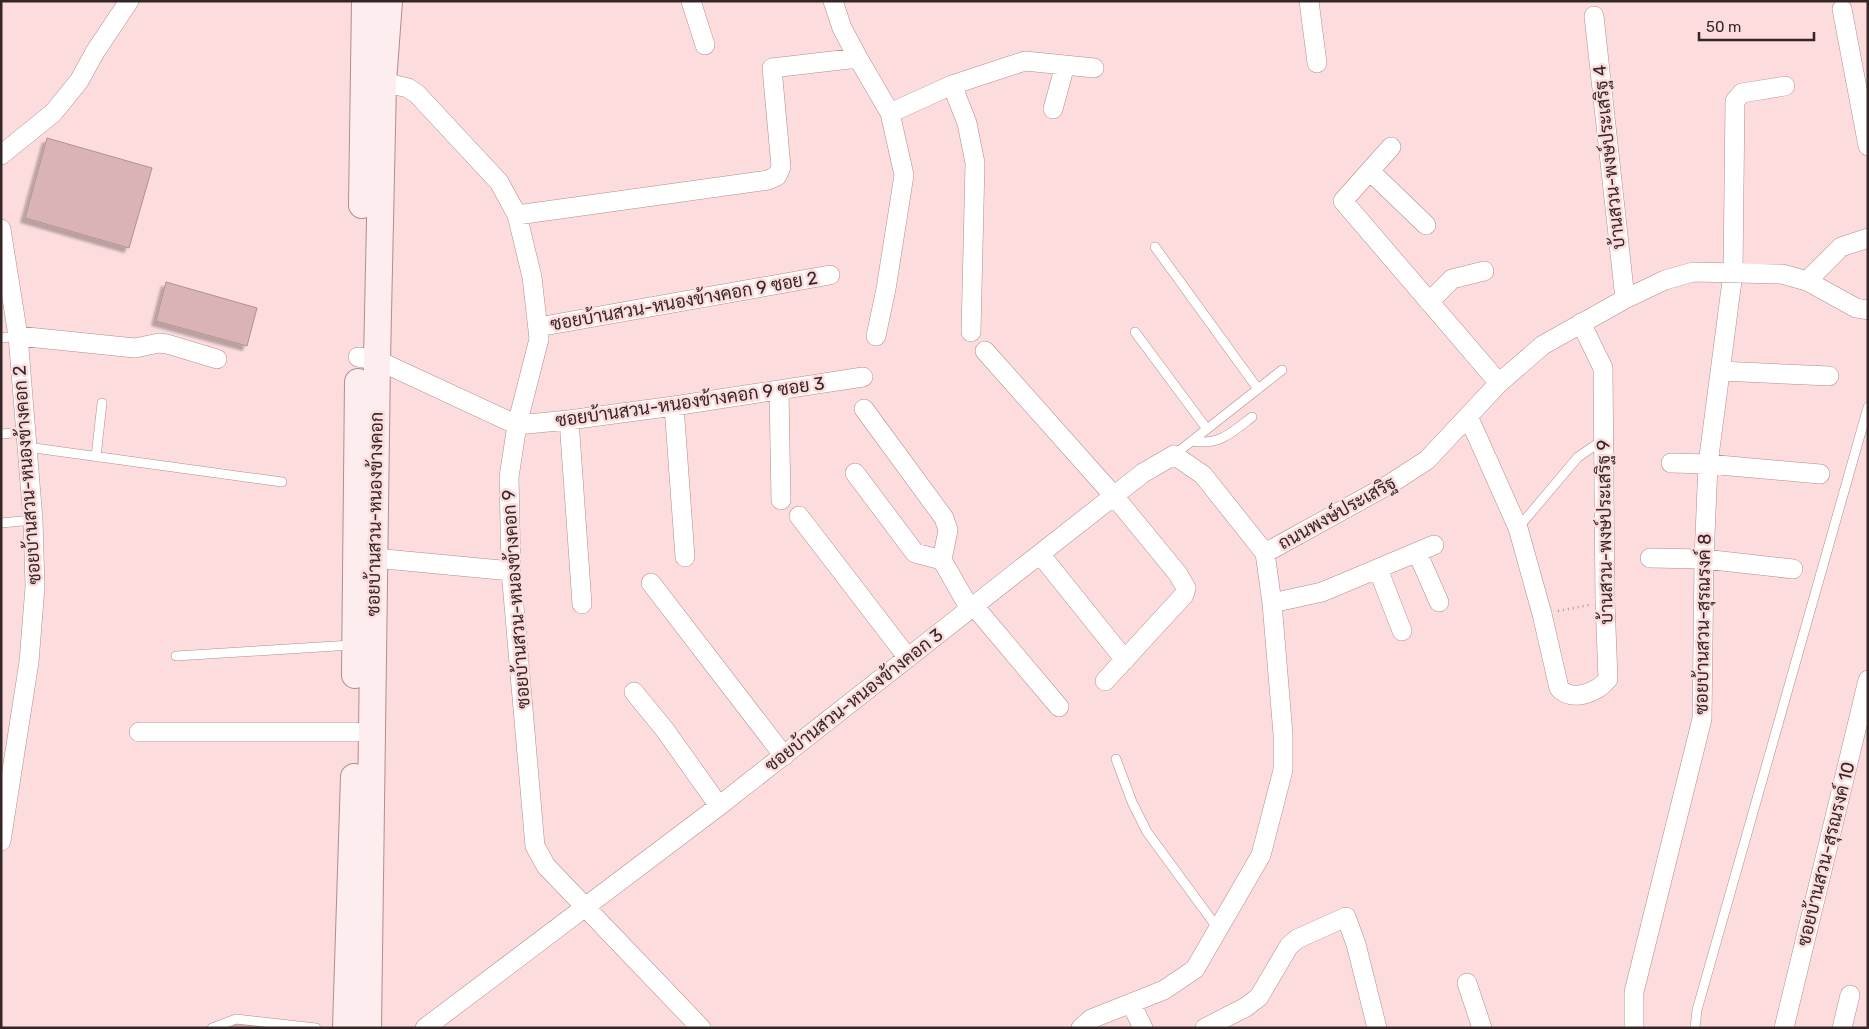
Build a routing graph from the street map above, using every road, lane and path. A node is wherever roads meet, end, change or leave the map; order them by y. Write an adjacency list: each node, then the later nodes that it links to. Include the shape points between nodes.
1 (129, 1): 21 (street, via 94,52 79,82 54,113)
2 (364, 1): 42 (main road, ซอยบ้านสวน-หนองข้างคอก)
3 (389, 1): 14 (main road, ซอยบ้านสวน-หนองข้างคอก)
4 (691, 1): 9 (street)
5 (833, 1): 10 (street, via 842,28)
6 (1309, 1): 11 (street)
7 (1842, 9): 19 (street)
8 (1594, 16): 32 (street, บ้านสวน-พงษ์ประเสริฐ 4)
9 (705, 45)
10 (858, 58): 18 (street); 23 (street, via 772,68 781,167 777,176 768,180)
11 (1317, 62)
12 (1065, 65): 13 (street); 15 (street, via 1025,61); 17 (street)
13 (1094, 68)
14 (383, 82): 23 (street, ซอยบ้านสวน-หนองข้างคอก 9, via 408,88 417,94 490,171); 42 (main road, ซอยบ้านสวน-หนองข้างคอก)
15 (952, 85): 18 (street); 37 (street, via 967,123 974,163)
16 (1785, 86): 29 (street, ซอยบ้านสวน-สุรณรงค์ 8, via 1742,93 1735,101)
17 (1053, 109)
18 (890, 113): 39 (street, via 904,175)
19 (1868, 146)
20 (1391, 147): 22 (street)
21 (1, 154)
22 (1370, 171): 24 (street); 33 (street, via 1343,201)
23 (518, 215): 36 (street, ซอยบ้านสวน-หนองข้างคอก 9, via 532,277)
24 (1426, 225)
25 (1, 229): 40 (street, ซอยบ้านสวน-หนองข้างคอก 2)
26 (1868, 238): 31 (street, via 1841,247)
27 (1155, 248): 49 (lane)
28 (1484, 271): 33 (street, via 1452,279)
29 (1733, 273): 31 (street, ถนนพงษ์ประเสริฐ, via 1782,274); 32 (street, ถนนพงษ์ประเสริฐ, via 1693,272); 45 (street, ซอยบ้านสวน-สุรณรงค์ 8)
30 (830, 275): 36 (street, ซอยบ้านสวน-หนองข้างคอก 9 ซอย 2)
31 (1807, 281): 34 (street, ถนนพงษ์ประเสริฐ, via 1856,308)
32 (1624, 298): 35 (street, ถนนพงษ์ประเสริฐ)
33 (1429, 302): 48 (street)
34 (1868, 310)
35 (1581, 324): 48 (street, ถนนพงษ์ประเสริฐ, via 1543,345); 61 (street, บ้านสวน-พงษ์ประเสริฐ 9, via 1603,368)
36 (538, 327): 58 (street, ซอยบ้านสวน-หนองข้างคอก 9, via 539,339)
37 (971, 332)
38 (1136, 332): 59 (lane)
39 (876, 336)
40 (9, 337): 43 (street, via 135,348 159,343); 62 (street, ซอยบ้านสวน-หนองข้างคอก 2)
41 (985, 351): 71 (street)
42 (367, 358): 58 (street); 80 (main road, ซอยบ้านสวน-หนองข้างคอก); 95 (main road, ซอยบ้านสวน-หนองข้างคอก)
43 (217, 359)
44 (1282, 370): 49 (lane)
45 (1720, 371): 46 (street); 67 (street, ซอยบ้านสวน-สุรณรงค์ 8)
46 (1829, 376)
47 (863, 377): 50 (street, ซอยบ้านสวน-หนองข้างคอก 9 ซอย 3)
48 (1499, 383): 55 (street, ถนนพงษ์ประเสริฐ)
49 (1258, 389): 59 (lane)
50 (779, 392): 52 (street, ซอยบ้านสวน-หนองข้างคอก 9 ซอย 3); 72 (street)
51 (102, 403): 65 (lane)
52 (674, 406): 57 (street, ซอยบ้านสวน-หนองข้างคอก 9 ซอย 3); 79 (street)
53 (1868, 407): 126 (lane, via 1697,1010)
54 (864, 410): 83 (street, via 944,518 948,530)
55 (1468, 416): 76 (street); 77 (street, ถนนพงษ์ประเสริฐ, via 1427,460)
56 (1252, 417): 63 (lane, via 1219,441)
57 (569, 420): 58 (street, ซอยบ้านสวน-หนองข้างคอก 9 ซอย 3); 91 (street)
58 (517, 425): 86 (street, ซอยบ้านสวน-หนองข้างคอก 9, via 509,476)
59 (1207, 429): 63 (lane)
60 (1, 434): 62 (lane)
61 (1605, 439): 76 (lane, via 1578,457); 89 (street, บ้านสวน-พงษ์ประเสริฐ 9)
62 (26, 440): 65 (lane); 74 (street, ซอยบ้านสวน-หนองข้างคอก 2)
63 (1192, 441): 64 (lane)
64 (1174, 454): 71 (street, ซอยบ้านสวน-หนองข้างคอก 3); 77 (street, via 1203,475)
65 (96, 457): 70 (lane)
66 (1671, 463): 67 (street)
67 (1708, 464): 69 (street); 82 (street, ซอยบ้านสวน-สุรณรงค์ 8)
68 (855, 473): 83 (street, via 915,552)
69 (1820, 474)
70 (282, 482)
71 (1114, 496): 78 (street, ซอยบ้านสวน-หนองข้างคอก 3); 98 (street, via 1186,588 1184,595)
72 (781, 500)
73 (799, 516): 97 (street)
74 (33, 520): 75 (lane); 108 (street, ซอยบ้านสวน-หนองข้างคอก 2, via 35,587 29,662)
75 (1, 524)
76 (1518, 528): 93 (street)
77 (1265, 553): 90 (street, ถนนพงษ์ประเสริฐ)
78 (1040, 554): 92 (street, ซอยบ้านสวน-หนองข้างคอก 3); 98 (street)
79 (686, 557)
80 (374, 558): 86 (street); 117 (main road, ซอยบ้านสวน-หนองข้างคอก)
81 (1650, 558): 82 (street)
82 (1704, 559): 84 (street); 125 (street, ซอยบ้านสวน-สุรณรงค์ 8, via 1702,719 1634,992)
83 (942, 560): 92 (street)
84 (1793, 568)
85 (1378, 569): 88 (street, via 1426,548); 90 (street, via 1322,592); 94 (street)
86 (511, 571): 109 (street, ซอยบ้านสวน-หนองข้างคอก 9, via 535,846 546,866)
87 (652, 583): 105 (street)
88 (1439, 602)
89 (1605, 602): 93 (path); 93 (street, บ้านสวน-พงษ์ประเสริฐ 9, via 1608,679 1592,691 1571,696 1559,688)
90 (1272, 603): 110 (street, ถนนพงษ์ประเสริฐ, via 1282,770 1262,855)
91 (582, 604)
92 (972, 607): 97 (street, ซอยบ้านสวน-หนองข้างคอก 3); 102 (street)
93 (1542, 614)
94 (1402, 632)
95 (355, 645): 96 (lane); 104 (main road, ซอยบ้านสวน-หนองข้างคอก)
96 (176, 656)
97 (908, 658): 105 (street, ซอยบ้านสวน-หนองข้างคอก 3)
98 (1125, 660): 100 (street)
99 (1868, 680): 127 (street, ซอยบ้านสวน-สุรณรงค์ 10)
100 (1105, 681)
101 (634, 692): 107 (street)
102 (1059, 707)
103 (139, 732): 104 (street)
104 (355, 732): 116 (main road, ซอยบ้านสวน-หนองข้างคอก)
105 (784, 756): 107 (street, ซอยบ้านสวน-หนองข้างคอก 3)
106 (1116, 759): 110 (lane, via 1147,832)
107 (719, 806): 109 (street, ซอยบ้านสวน-หนองข้างคอก 3)
108 (2, 835)
109 (585, 908): 118 (street, ซอยบ้านสวน-หนองข้างคอก 3); 119 (street, ซอยบ้านสวน-หนองข้างคอก 9)
110 (1219, 930): 113 (street, ถนนพงษ์ประเสริฐ, via 1195,969 1164,990)
111 (1467, 983): 124 (street)
112 (1850, 995): 128 (street)
113 (1131, 1003): 120 (street, ถนนพงษ์ประเสริฐ, via 1091,1019); 121 (street)
114 (212, 1028): 115 (lane, via 236,1019)
115 (316, 1028)
116 (346, 1028)
117 (368, 1028)
118 (425, 1028)
119 (701, 1028)
120 (1081, 1028)
121 (1143, 1028)
122 (1205, 1028): 123 (street, via 1259,997 1289,946 1297,939 1346,917)
123 (1377, 1028)
124 (1482, 1028)
125 (1634, 1028)
126 (1695, 1028)
127 (1784, 1028)
128 (1842, 1028)

